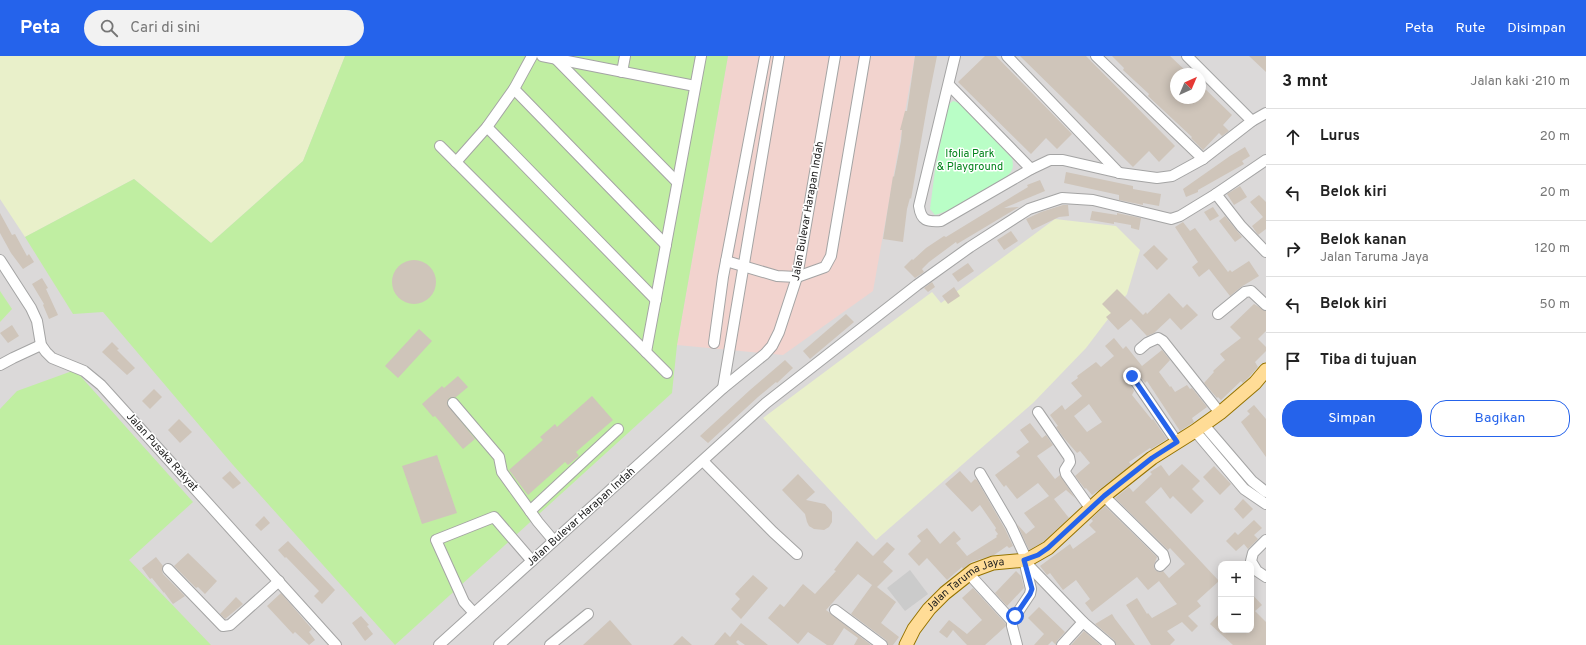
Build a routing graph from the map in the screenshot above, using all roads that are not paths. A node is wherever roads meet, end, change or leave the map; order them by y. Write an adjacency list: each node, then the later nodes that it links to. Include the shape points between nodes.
1 (532, 56): 17 (street)
2 (542, 56): 13 (street)
3 (625, 56): 14 (street)
4 (701, 56): 15 (street)
5 (764, 56): 32 (street)
6 (779, 56): 33 (street)
7 (835, 56): 34 (street, Jalan Bulevar Harapan Indah)
8 (864, 56): 34 (street, via 830,256 825,267)
9 (955, 56): 16 (street)
10 (1007, 56): 26 (street)
11 (1096, 56): 22 (street)
12 (1187, 56): 19 (street)
13 (556, 59): 14 (street); 27 (street)
14 (622, 72): 15 (street)
15 (695, 86): 27 (street)
16 (949, 86): 25 (street); 25 (street, via 919,206 920,216 931,222 941,221)
17 (514, 89): 20 (street); 29 (street)
18 (1266, 113): 19 (street)
19 (1252, 122): 22 (street)
20 (487, 127): 24 (street); 35 (street)
21 (440, 146): 24 (street)
22 (1203, 158): 26 (street, via 1168,177)
23 (1266, 160): 28 (street)
24 (456, 162): 41 (street)
25 (1031, 170): 26 (street, via 1050,160 1063,160)
26 (1120, 173)
27 (677, 182): 29 (street)
28 (1216, 194): 30 (street); 53 (street, via 1171,219 1093,200 1062,198 1029,209 970,247 917,286 766,403)
29 (666, 245): 35 (street)
30 (1266, 252)
31 (0, 260): 39 (street, via 31,308 37,322)
32 (726, 261): 33 (street); 38 (street)
33 (744, 266): 34 (street, via 777,276); 46 (street)
34 (797, 277): 46 (street, Jalan Bulevar Harapan Indah, via 772,346)
35 (656, 300): 41 (street)
36 (1266, 305): 37 (street, via 1251,291 1245,292)
37 (1218, 314)
38 (714, 343)
39 (41, 346): 42 (street); 71 (street, Jalan Pusaka Rakyat, via 52,358 84,372 101,386)
40 (1140, 349): 49 (street, via 1158,338 1163,341)
41 (646, 352): 44 (street)
42 (0, 365)
43 (1266, 370): 49 (main road, Jalan Taruma Jaya)
44 (667, 373)
45 (1132, 376): 52 (street)
46 (723, 388): 63 (street, Jalan Bulevar Harapan Indah)
47 (453, 403): 61 (street, via 499,456 502,472)
48 (1038, 412): 60 (street, via 1069,456 1066,474)
49 (1220, 413): 50 (main road, Jalan Taruma Jaya)
50 (1199, 428): 52 (main road, Jalan Taruma Jaya); 55 (street); 56 (street)
51 (618, 429): 61 (street)
52 (1177, 442): 58 (main road, Jalan Taruma Jaya, via 1152,458)
53 (702, 461): 64 (street); 79 (street)
54 (980, 473): 65 (street, via 1011,526)
55 (1252, 481): 56 (street); 57 (street)
56 (1244, 489): 59 (street)
57 (1266, 492)
58 (1104, 496): 60 (main road, Jalan Taruma Jaya); 67 (street, via 1163,554 1165,561)
59 (1266, 504)
60 (1090, 508): 65 (main road, Jalan Taruma Jaya, via 1048,548)
61 (530, 511): 63 (street)
62 (1266, 540): 70 (street, via 1253,553 1251,560 1258,571)
63 (554, 541): 66 (street, Jalan Bulevar Harapan Indah)
64 (797, 554)
65 (1025, 560): 69 (main road, Jalan Taruma Jaya, via 993,563); 75 (street, via 1032,589); 76 (street)
66 (532, 561): 73 (street, Jalan Bulevar Harapan Indah); 73 (street, via 494,517 436,540 464,602)
67 (1160, 566)
68 (168, 569): 71 (street, via 223,626 227,627)
69 (969, 574): 75 (street); 82 (main road, Jalan Taruma Jaya, via 929,609)
70 (1266, 577)
71 (279, 581): 77 (street, Jalan Pusaka Rakyat)
72 (835, 610): 81 (street)
73 (474, 613): 78 (street, Jalan Bulevar Harapan Indah)
74 (588, 614): 80 (street)
75 (1012, 621): 83 (street)
76 (1083, 622): 84 (street); 85 (street)
77 (336, 645)
78 (439, 645)
79 (499, 645)
80 (550, 645)
81 (882, 645)
82 (906, 645)
83 (1017, 645)
84 (1062, 645)
85 (1110, 645)

